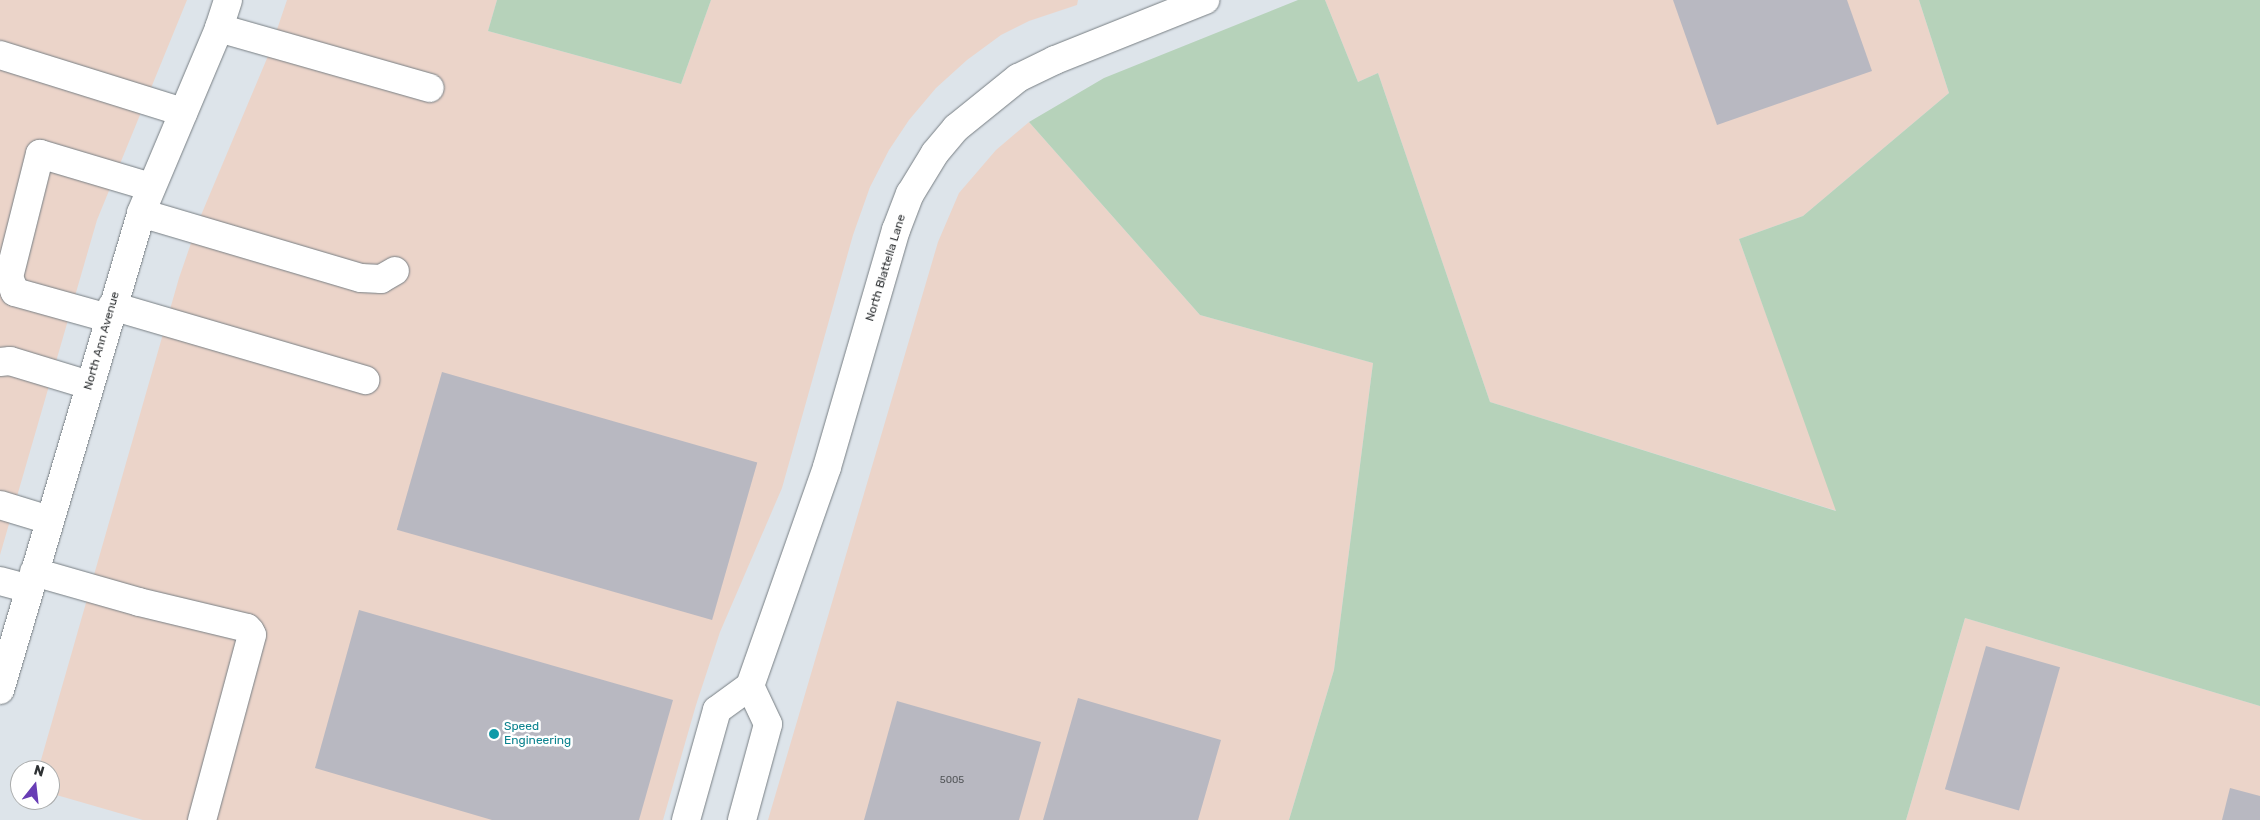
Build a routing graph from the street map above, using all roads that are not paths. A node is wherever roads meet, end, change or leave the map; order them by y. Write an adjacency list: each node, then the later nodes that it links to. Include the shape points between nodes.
1 (228, 0): 3 (street, North Ann Avenue)
2 (1205, 0): 18 (street, North Blattella Lane, via 1018,78 956,128 935,153 910,194 896,230 827,467)
3 (219, 28): 5 (street); 6 (street, North Ann Avenue)
4 (0, 55): 6 (street)
5 (430, 88)
6 (183, 112): 7 (street, North Ann Avenue)
7 (151, 187): 8 (street, North Ann Avenue); 10 (street, via 40,154 9,277 15,292)
8 (141, 213): 9 (street, via 361,278 380,279); 10 (street, North Ann Avenue)
9 (395, 271)
10 (110, 312): 12 (street); 13 (street, North Ann Avenue)
11 (0, 362): 13 (street, via 10,361)
12 (365, 380)
13 (89, 385): 15 (street, North Ann Avenue)
14 (0, 505): 15 (street)
15 (49, 520): 16 (street, North Ann Avenue)
16 (31, 580): 17 (street); 19 (street, North Ann Avenue); 20 (street, via 247,628 252,635)
17 (0, 581)
18 (750, 686): 21 (street, via 717,710); 22 (street, via 768,724)
19 (0, 690)
20 (202, 820)
21 (686, 820)
22 (742, 820)

